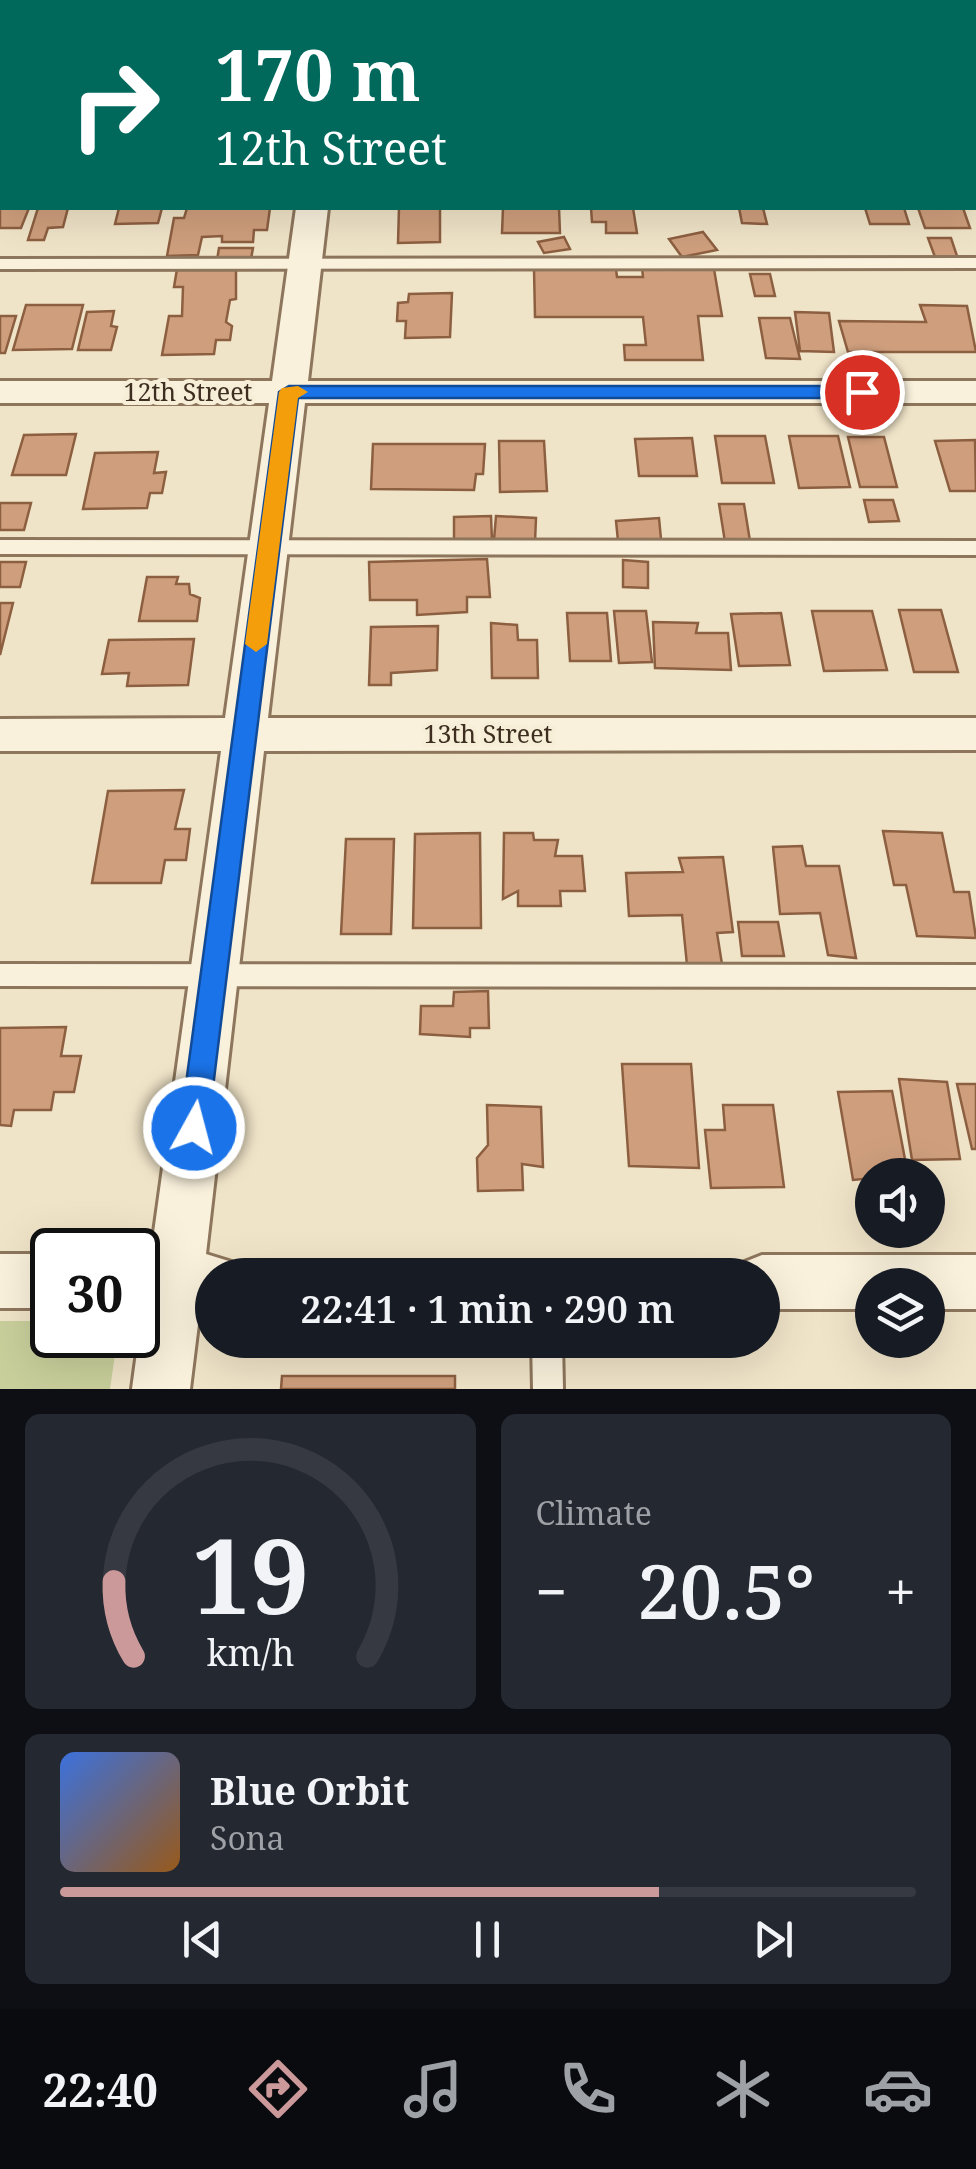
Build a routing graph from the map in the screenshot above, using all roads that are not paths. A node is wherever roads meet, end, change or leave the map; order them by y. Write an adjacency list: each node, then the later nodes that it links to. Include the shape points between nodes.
1 (312, 210): 2 (street)
2 (305, 263): 3 (lane); 4 (lane); 6 (street)
3 (976, 263)
4 (0, 264)
5 (0, 392): 6 (street, 12th Street)
6 (289, 392): 7 (street, 12th Street); 9 (street)
7 (976, 392)
8 (0, 547): 9 (lane)
9 (269, 548): 10 (lane); 11 (street)
10 (976, 548)
11 (245, 734): 12 (street, 13th Street); 13 (street, 13th Street); 15 (street)
12 (976, 734)
13 (0, 736)
14 (0, 975): 15 (lane)
15 (214, 975): 16 (lane); 19 (street)
16 (976, 976)
17 (0, 1282): 18 (street)
18 (30, 1282)
19 (175, 1282): 23 (street)
20 (780, 1282): 21 (street)
21 (976, 1282)
22 (547, 1358): 24 (lane)
23 (161, 1389)
24 (548, 1389)

